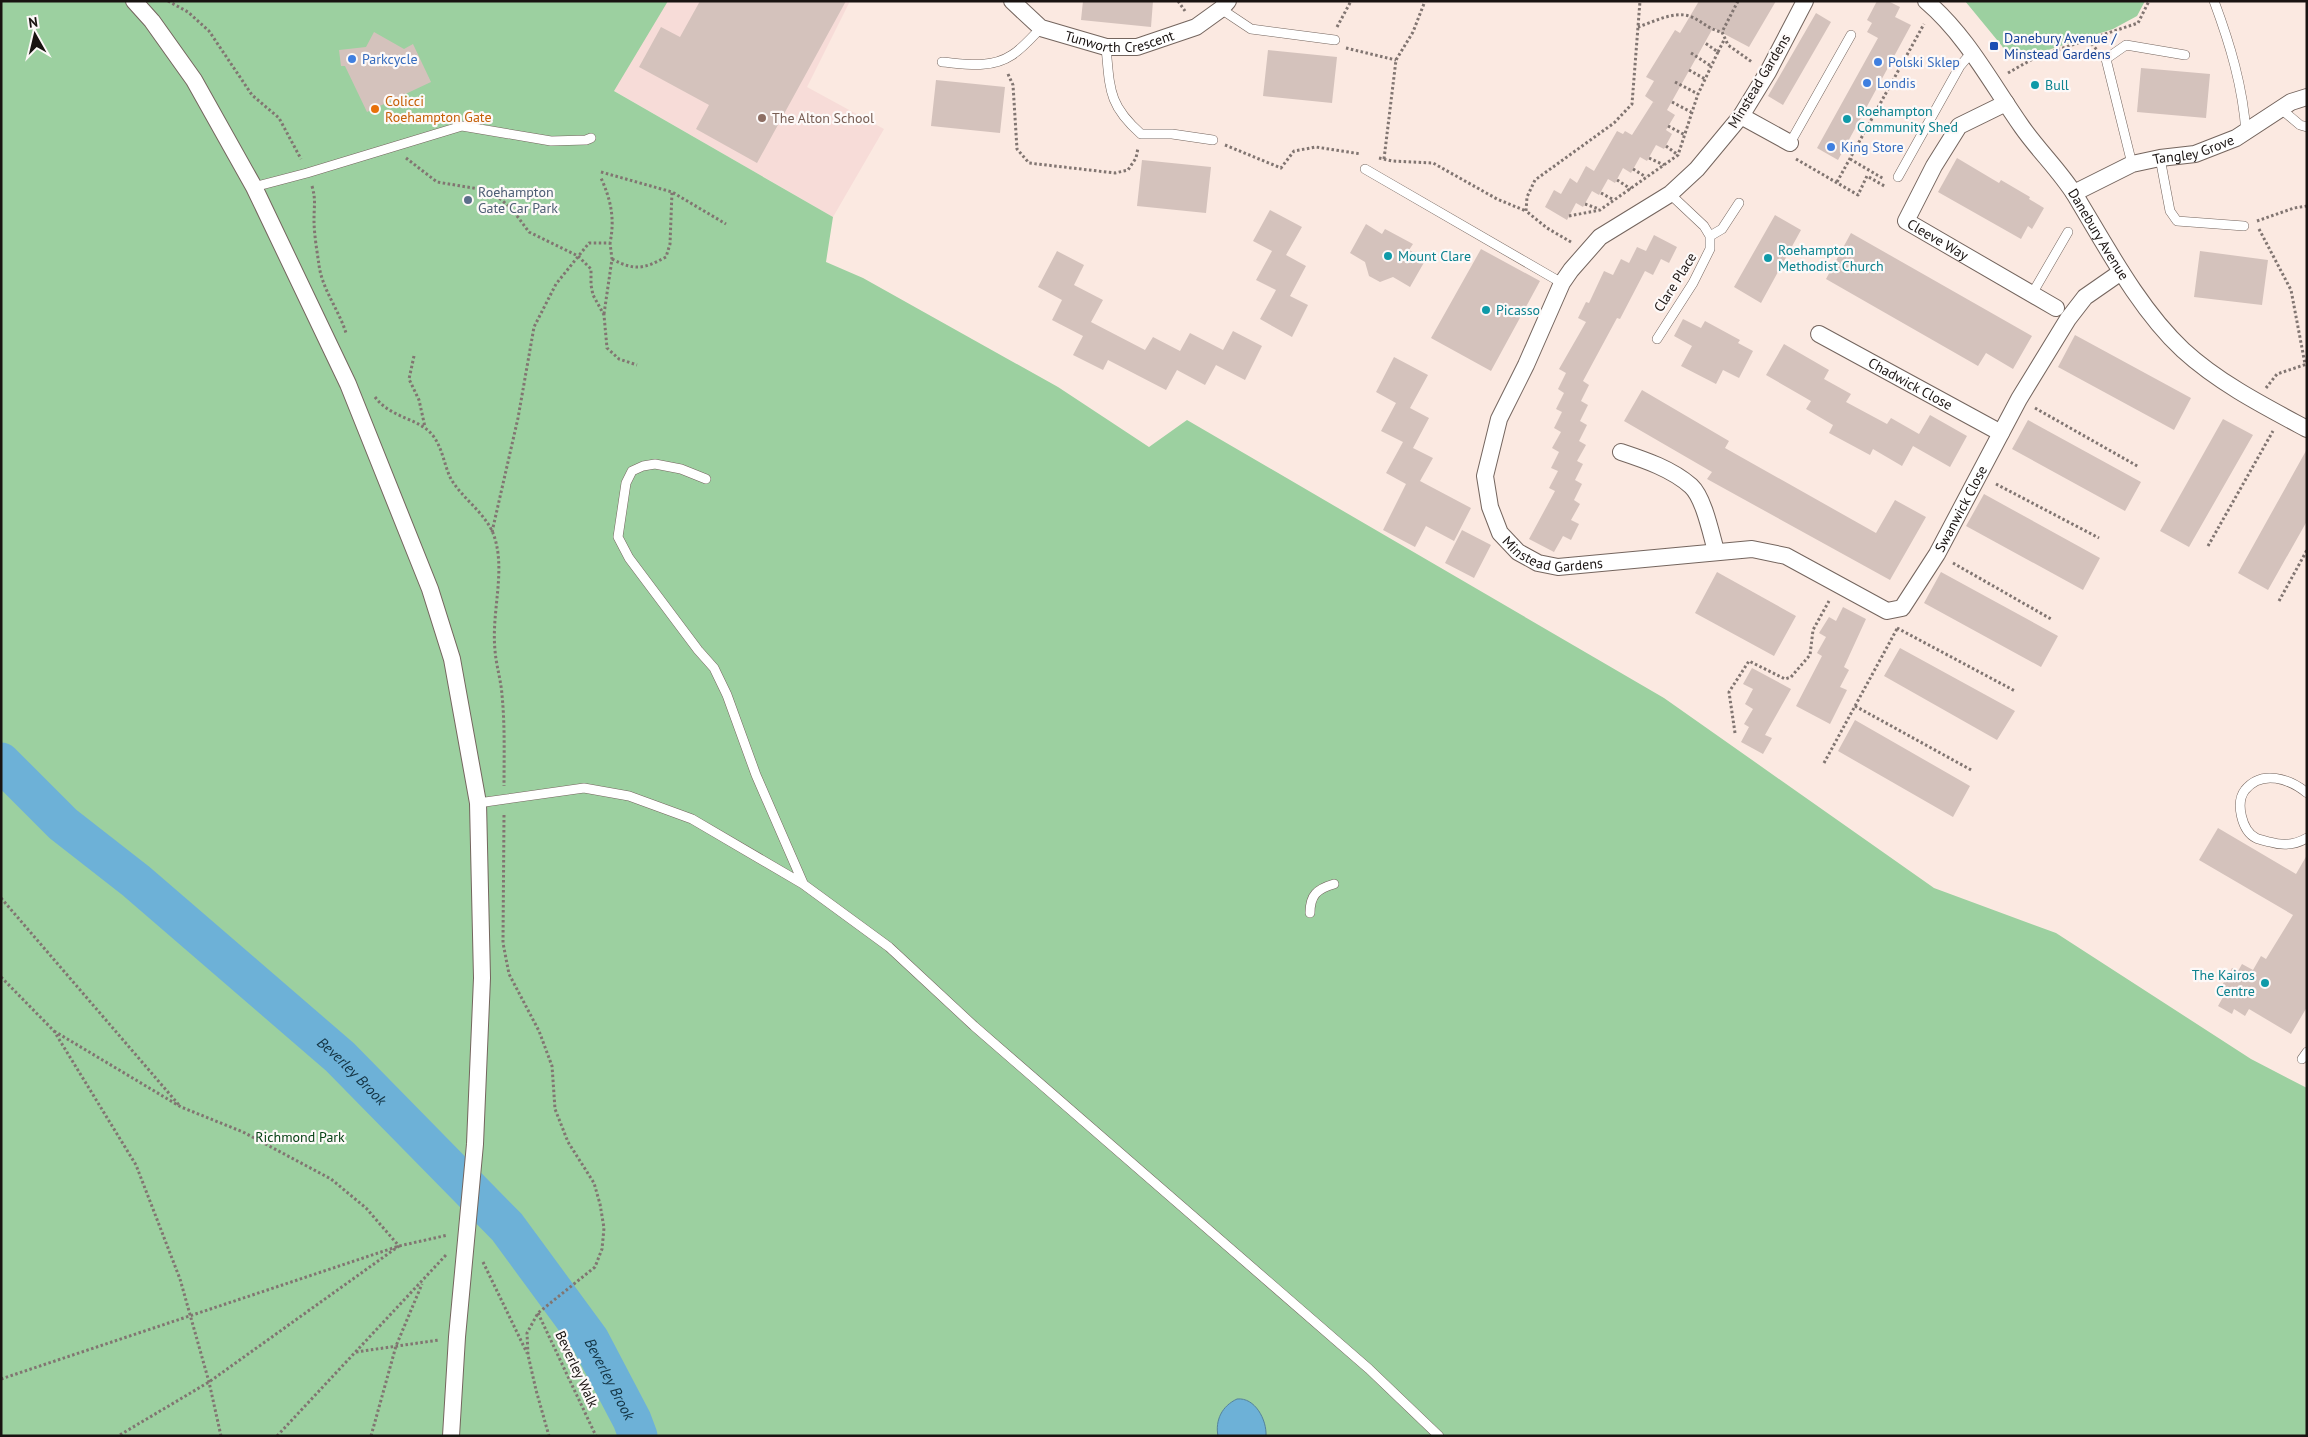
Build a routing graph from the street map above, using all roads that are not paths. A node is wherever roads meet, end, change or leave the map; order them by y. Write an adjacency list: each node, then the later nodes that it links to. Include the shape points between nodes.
1 (134, 1): 27 (street, via 194,80)
2 (1012, 1): 7 (street, Tunworth Crescent)
3 (1805, 1): 17 (street, Minstead Gardens)
4 (2214, 1): 19 (lane, via 2229,41 2244,108)
5 (1225, 5): 9 (lane, via 1251,29); 10 (street, Tunworth Crescent, via 1196,27 1171,37 1137,47)
6 (1930, 6): 11 (street, Danebury Avenue, via 1957,30)
7 (1041, 28): 10 (street, Tunworth Crescent); 13 (lane, via 1012,56 993,64)
8 (1851, 35): 22 (lane)
9 (1335, 40)
10 (1106, 47): 21 (lane, via 1116,107 1140,134 1172,134)
11 (1972, 52): 15 (street, Danebury Avenue); 26 (lane, via 1960,66)
12 (2185, 55): 24 (lane, via 2126,46 2106,59)
13 (942, 62)
14 (2307, 97): 16 (street, Tangley Grove)
15 (2006, 103): 29 (street, Danebury Avenue); 36 (street, Cleeve Way, via 1959,126 1906,221)
16 (2281, 109): 18 (lane); 19 (street, Tangley Grove)
17 (1741, 116): 22 (street); 28 (street, Minstead Gardens)
18 (2307, 127)
19 (2246, 133): 23 (street, Tangley Grove, via 2195,154)
20 (591, 138): 27 (lane, via 551,141 462,126)
21 (1213, 140)
22 (1790, 149)
23 (2160, 158): 24 (street, Tangley Grove); 31 (lane, via 2170,211 2176,221)
24 (2132, 164): 29 (street, Tangley Grove)
25 (1365, 170): 35 (lane)
26 (1898, 177)
27 (254, 187): 47 (street, via 348,384 430,590 452,659)
28 (1670, 194): 33 (lane, via 1696,217); 35 (street, Minstead Gardens, via 1600,236)
29 (2074, 194): 34 (street, Danebury Avenue)
30 (1739, 203): 33 (lane, via 1722,230)
31 (2244, 226)
32 (2068, 232): 36 (lane)
33 (1710, 236): 39 (lane, Clare Place, via 1705,263)
34 (2121, 272): 40 (street, Danebury Avenue, via 2159,324 2182,349 2214,375); 41 (street, Swanwick Close, via 2086,297 2068,318)
35 (1562, 283): 44 (street, Minstead Gardens, via 1499,419 1485,476 1490,507 1500,533 1518,552 1558,567)
36 (2032, 294): 37 (street, Cleeve Way)
37 (2056, 308)
38 (1819, 334): 41 (street, Chadwick Close)
39 (1657, 338)
40 (2307, 429)
41 (2001, 433): 45 (street, Swanwick Close, via 1937,554)
42 (1621, 452): 44 (street, via 1654,463 1692,487 1704,511)
43 (706, 479): 49 (lane, via 681,469 655,464 632,471 626,483 618,537 629,558 714,668)
44 (1716, 551): 45 (street, Minstead Gardens, via 1752,549 1786,556 1887,611)
45 (1902, 608)
46 (2307, 793): 48 (lane, via 2292,782 2276,777 2257,781 2245,790 2240,802 2243,824 2254,838 2281,845)
47 (478, 803): 49 (lane, via 584,788 629,796 692,819); 52 (street, via 482,978 475,1144)
48 (2307, 838)
49 (803, 884): 53 (lane, via 889,947 974,1026 1369,1369)
50 (1334, 884): 51 (lane, via 1315,893 1311,898)
51 (1310, 913)
52 (451, 1436)
53 (1439, 1436)

